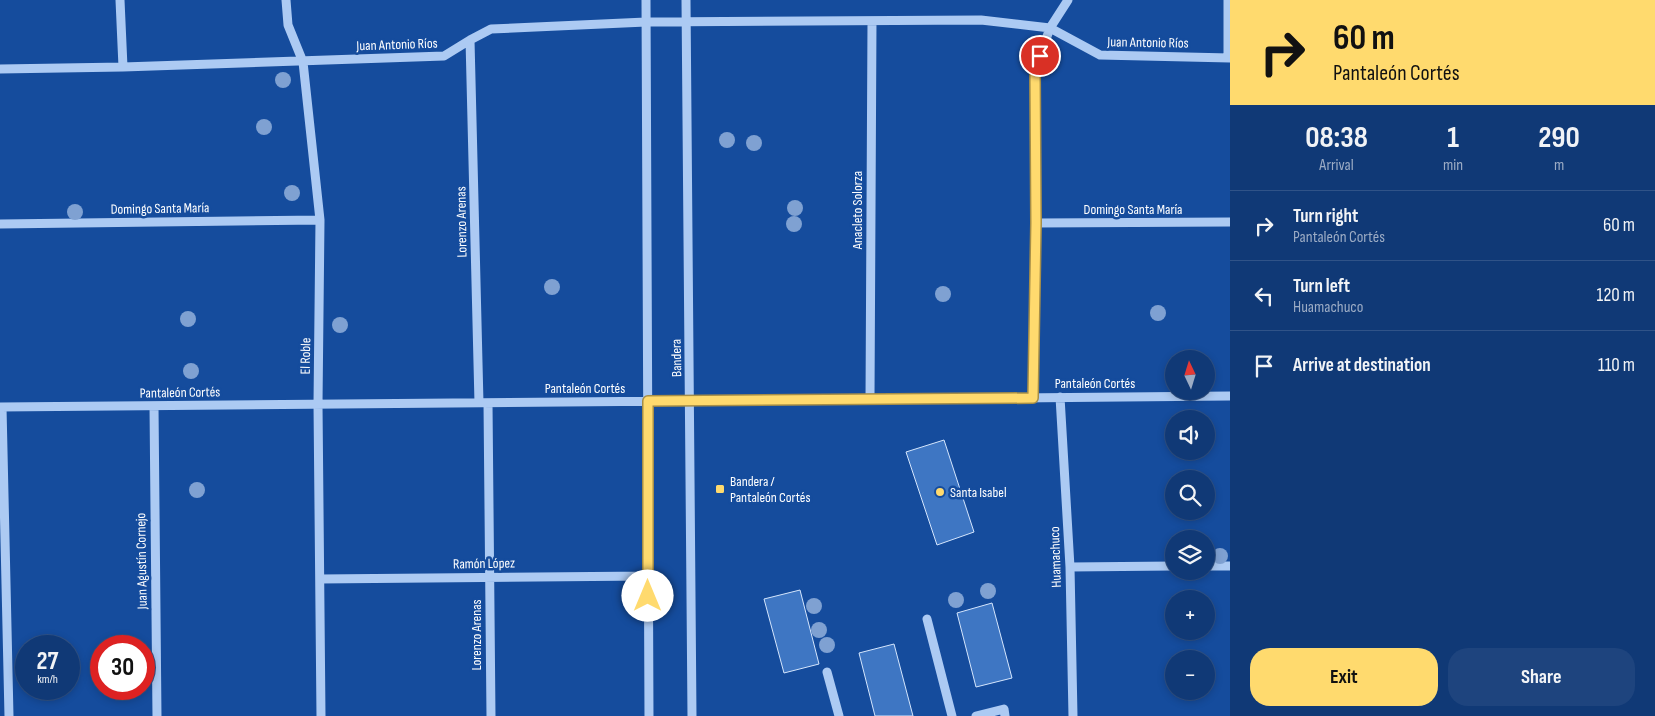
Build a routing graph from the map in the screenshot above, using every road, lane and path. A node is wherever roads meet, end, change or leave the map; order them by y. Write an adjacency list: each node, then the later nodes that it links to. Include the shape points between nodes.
1 (120, 0): 14 (street)
2 (286, 0): 13 (street, El Roble, via 288,25)
3 (646, 0): 8 (street, Bandera)
4 (686, 0): 9 (street, Bandera)
5 (1068, 0): 10 (street)
6 (1228, 0): 12 (street)
7 (872, 21): 9 (street, Juan Antonio Ríos); 10 (street, Juan Antonio Ríos, via 981,20); 23 (street, Anacleto Solorza)
8 (646, 22): 9 (street, Juan Antonio Ríos); 11 (street, Juan Antonio Ríos, via 491,29); 24 (street, Bandera)
9 (686, 22): 25 (street, Bandera)
10 (1050, 28): 12 (street, Juan Antonio Ríos, via 1100,55); 18 (street, via 1035,70)
11 (470, 40): 13 (street, Juan Antonio Ríos, via 444,56); 26 (street, Lorenzo Arenas)
12 (1229, 58)
13 (303, 62): 14 (street, Juan Antonio Ríos); 16 (street, El Roble)
14 (123, 67): 15 (street, Juan Antonio Ríos)
15 (0, 69)
16 (320, 220): 19 (street, Domingo Santa María); 27 (street, El Roble)
17 (1230, 222): 18 (street, Domingo Santa María)
18 (1036, 223): 21 (street)
19 (0, 224)
20 (1230, 396): 22 (street, Pantaleón Cortés)
21 (1033, 398): 22 (street, Pantaleón Cortés); 23 (street, Pantaleón Cortés)
22 (1060, 398): 33 (street, Huamachuco)
23 (870, 399): 25 (street, Pantaleón Cortés)
24 (648, 401): 25 (street, Pantaleón Cortés); 26 (street, Pantaleón Cortés); 34 (street, Bandera)
25 (690, 401): 45 (street, Bandera)
26 (483, 403): 27 (street, Pantaleón Cortés); 35 (street, Lorenzo Arenas)
27 (318, 404): 28 (street, Pantaleón Cortés); 36 (street, El Roble)
28 (154, 406): 29 (street, Pantaleón Cortés); 41 (street, Juan Agustín Cornejo)
29 (1, 407): 37 (street)
30 (1165, 566): 33 (street)
31 (1215, 566): 32 (street)
32 (1230, 566)
33 (1070, 567): 50 (street, Huamachuco)
34 (648, 576): 35 (street, Ramón López); 44 (street, Bandera)
35 (490, 577): 36 (street, Ramón López); 43 (street, Lorenzo Arenas)
36 (320, 579): 42 (street, El Roble)
37 (3, 582): 40 (street)
38 (928, 619): 47 (street)
39 (827, 672): 46 (street)
40 (10, 716)
41 (157, 716)
42 (321, 716)
43 (491, 716)
44 (649, 716)
45 (692, 716)
46 (839, 716)
47 (952, 716)
48 (976, 716): 49 (street, via 1004,709)
49 (1005, 716)
50 (1073, 716)

